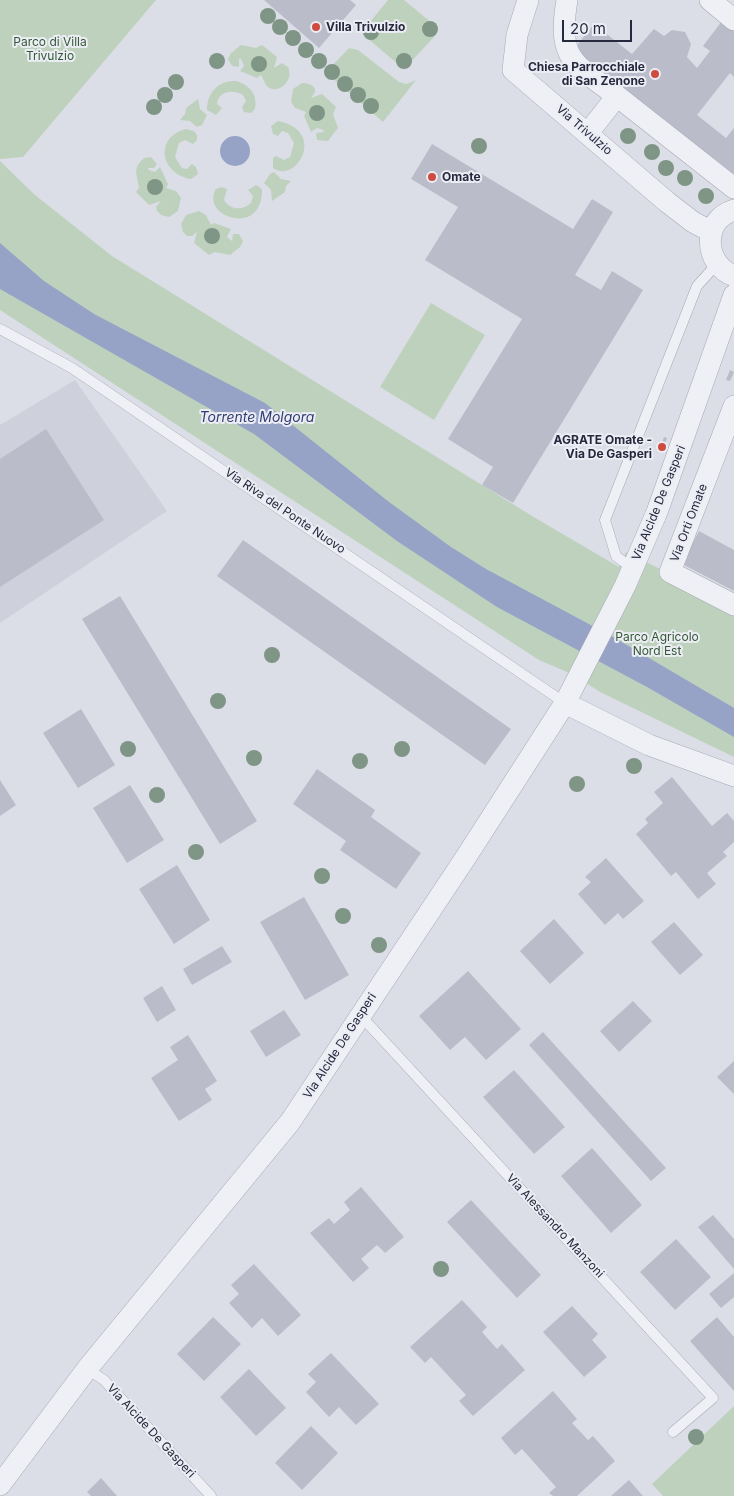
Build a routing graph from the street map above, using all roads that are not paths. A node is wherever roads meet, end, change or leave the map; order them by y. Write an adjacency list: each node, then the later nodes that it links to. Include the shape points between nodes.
1 (528, 0): 6 (street, Via Trivulzio, via 517,35 513,70)
2 (567, 0): 5 (street, via 564,44 569,56)
3 (710, 0): 4 (street)
4 (734, 20)
5 (617, 96): 6 (street); 7 (street)
6 (588, 133): 9 (street, Via Trivulzio, via 667,202)
7 (734, 188)
8 (734, 210): 9 (street, via 719,219)
9 (712, 232): 10 (street, via 711,251)
10 (725, 270): 14 (lane, via 697,286 605,520 616,556)
11 (734, 295): 14 (street, Via Alcide De Gasperi, via 672,472)
12 (0, 329): 16 (lane, Via Riva del Ponte Nuovo, via 72,368)
13 (734, 406): 15 (street, Via Orti Omate, via 670,572)
14 (629, 578): 16 (street, Via Alcide De Gasperi)
15 (734, 605)
16 (565, 703): 17 (street, via 649,745); 18 (street, Via Alcide De Gasperi)
17 (734, 776)
18 (360, 1015): 19 (street, Via Alcide De Gasperi, via 286,1128); 20 (lane, Via Alessandro Manzoni, via 713,1398)
19 (87, 1369): 21 (street, Via Alcide De Gasperi); 22 (lane, Via Alcide De Gasperi, via 104,1380)
20 (673, 1432)
21 (0, 1485)
22 (211, 1496)

